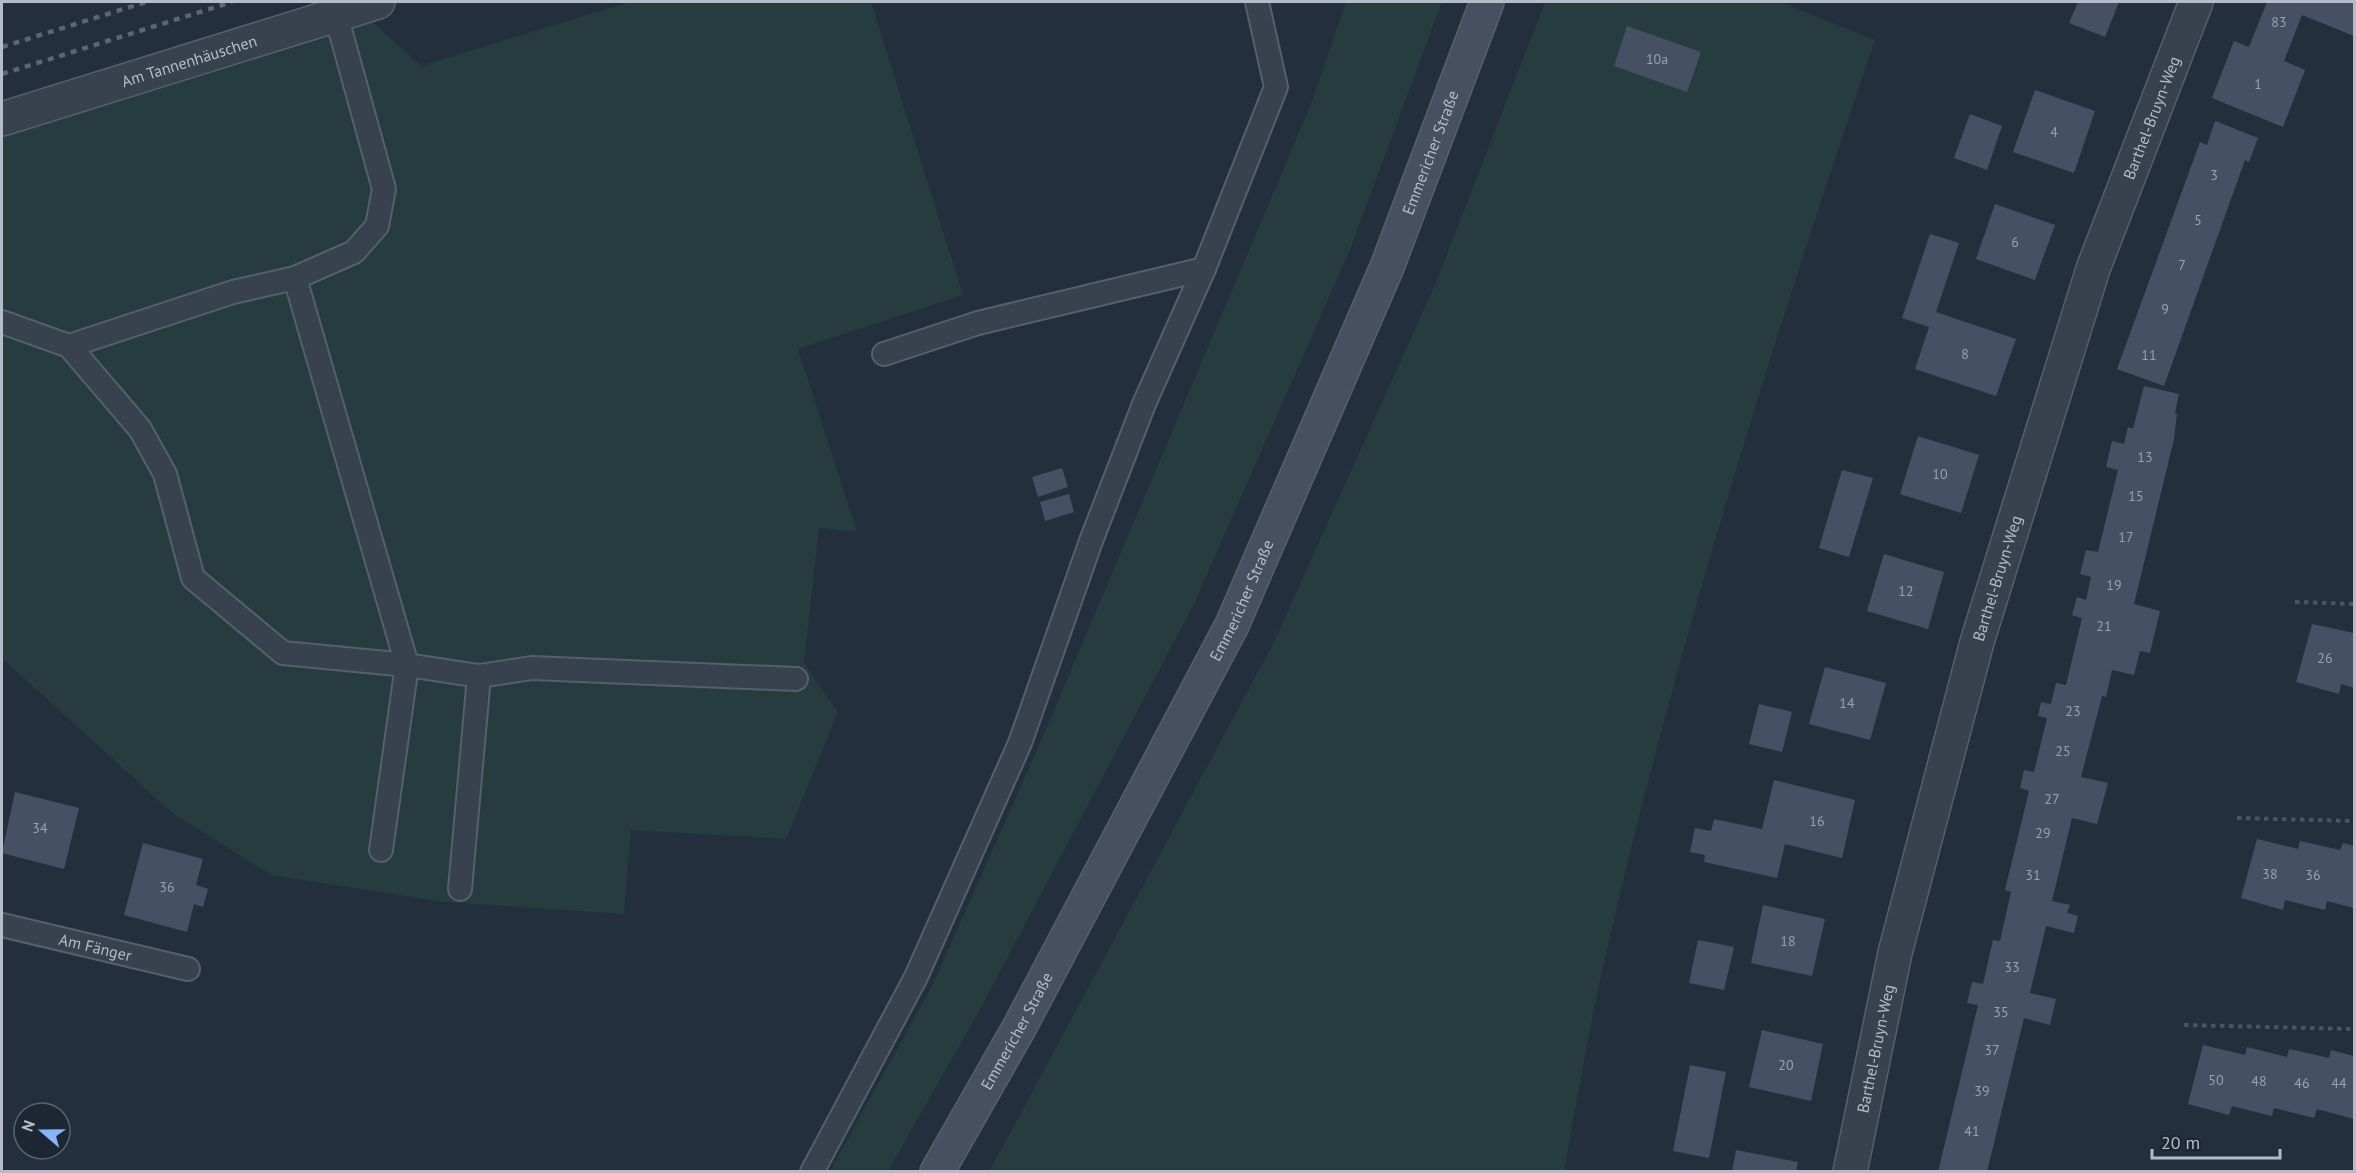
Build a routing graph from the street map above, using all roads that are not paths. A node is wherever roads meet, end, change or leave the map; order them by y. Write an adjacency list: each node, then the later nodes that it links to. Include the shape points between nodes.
1 (378, 2): 5 (street, Am Tannenhäuschen)
2 (1257, 2): 7 (lane, via 1276,87)
3 (1487, 2): 20 (main road, Emmericher Straße, via 1387,267 1232,625 1019,1028)
4 (2196, 2): 21 (street, Barthel-Bruyn-Weg, via 2093,269 1977,642 1895,953)
5 (336, 15): 6 (street, Am Tannenhäuschen); 8 (lane, via 384,189 377,226 354,252)
6 (2, 119)
7 (1204, 269): 11 (lane, via 978,323); 19 (lane, via 1144,404 1020,743 916,977)
8 (295, 278): 10 (lane, via 233,292); 12 (lane)
9 (2, 322): 10 (lane)
10 (69, 346): 12 (lane, via 140,429 165,474 193,578 283,652)
11 (884, 354)
12 (407, 665): 13 (lane); 15 (lane)
13 (479, 676): 14 (lane, via 532,668); 16 (lane)
14 (796, 679)
15 (381, 850)
16 (460, 889)
17 (2, 925): 18 (lane, Am Fänger)
18 (188, 969)
19 (812, 1172)
20 (937, 1172)
21 (1850, 1172)

